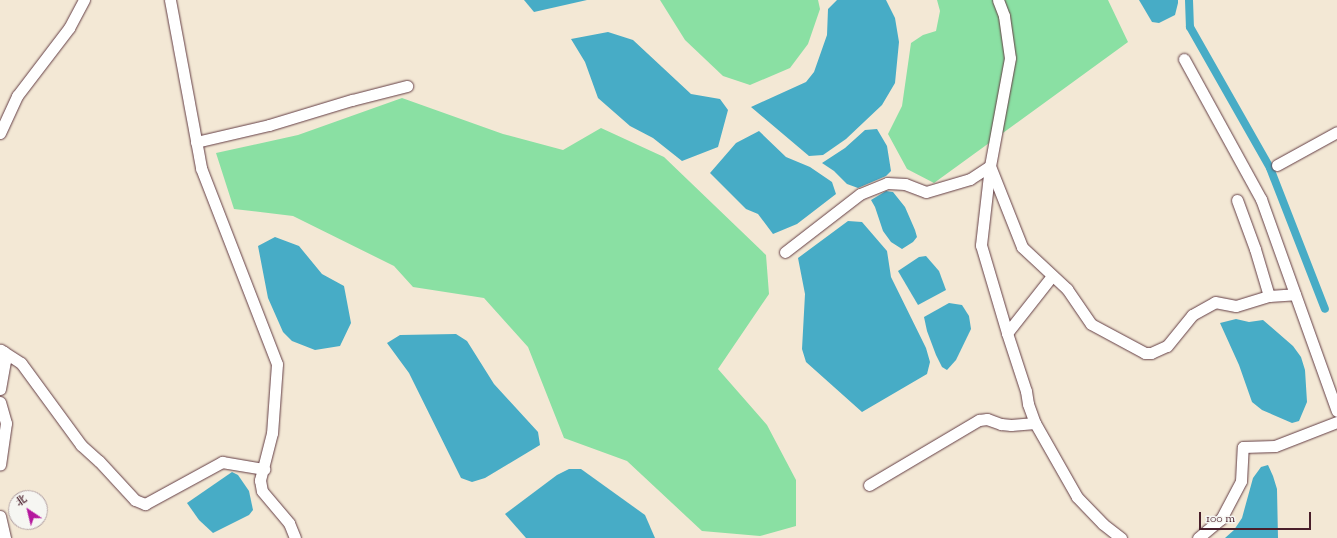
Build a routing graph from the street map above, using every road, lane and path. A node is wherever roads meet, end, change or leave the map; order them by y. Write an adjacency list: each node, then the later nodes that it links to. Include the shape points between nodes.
1 (84, 0): 7 (street, via 69,28 17,96)
2 (170, 0): 8 (street)
3 (998, 0): 10 (street, via 1004,16 1010,58)
4 (1184, 59): 14 (street, via 1261,199)
5 (407, 86): 8 (street, via 269,125)
6 (1337, 132): 9 (street)
7 (0, 133)
8 (196, 142): 24 (street, via 201,168 277,364 272,432)
9 (1277, 165)
10 (990, 166): 12 (street, via 970,179 926,192 905,184 887,183 860,194); 13 (street, via 1022,247); 16 (street, via 981,246)
11 (1237, 200): 15 (street, via 1256,249)
12 (785, 252)
13 (1052, 276): 15 (street, via 1066,289 1091,324 1144,352 1151,353 1168,346 1192,315 1215,302 1236,306); 16 (street)
14 (1295, 294): 15 (street); 20 (street)
15 (1269, 296)
16 (1006, 333): 22 (street)
17 (2, 350): 18 (street, via 5,361); 24 (street, via 21,364 81,445 136,500 145,504 222,462)
18 (0, 389)
19 (0, 402): 23 (street, via 6,422)
20 (1337, 411)
21 (1337, 422): 30 (street, via 1275,446 1243,448 1241,481 1221,519)
22 (1035, 423): 25 (street, via 1011,425 987,419 979,420); 29 (street, via 1077,497 1103,524)
23 (0, 465)
24 (264, 470): 28 (street, via 260,480 262,491 289,523)
25 (869, 485)
26 (0, 516): 27 (street)
27 (5, 538)
28 (295, 538)
29 (1121, 538)
30 (1198, 538)

